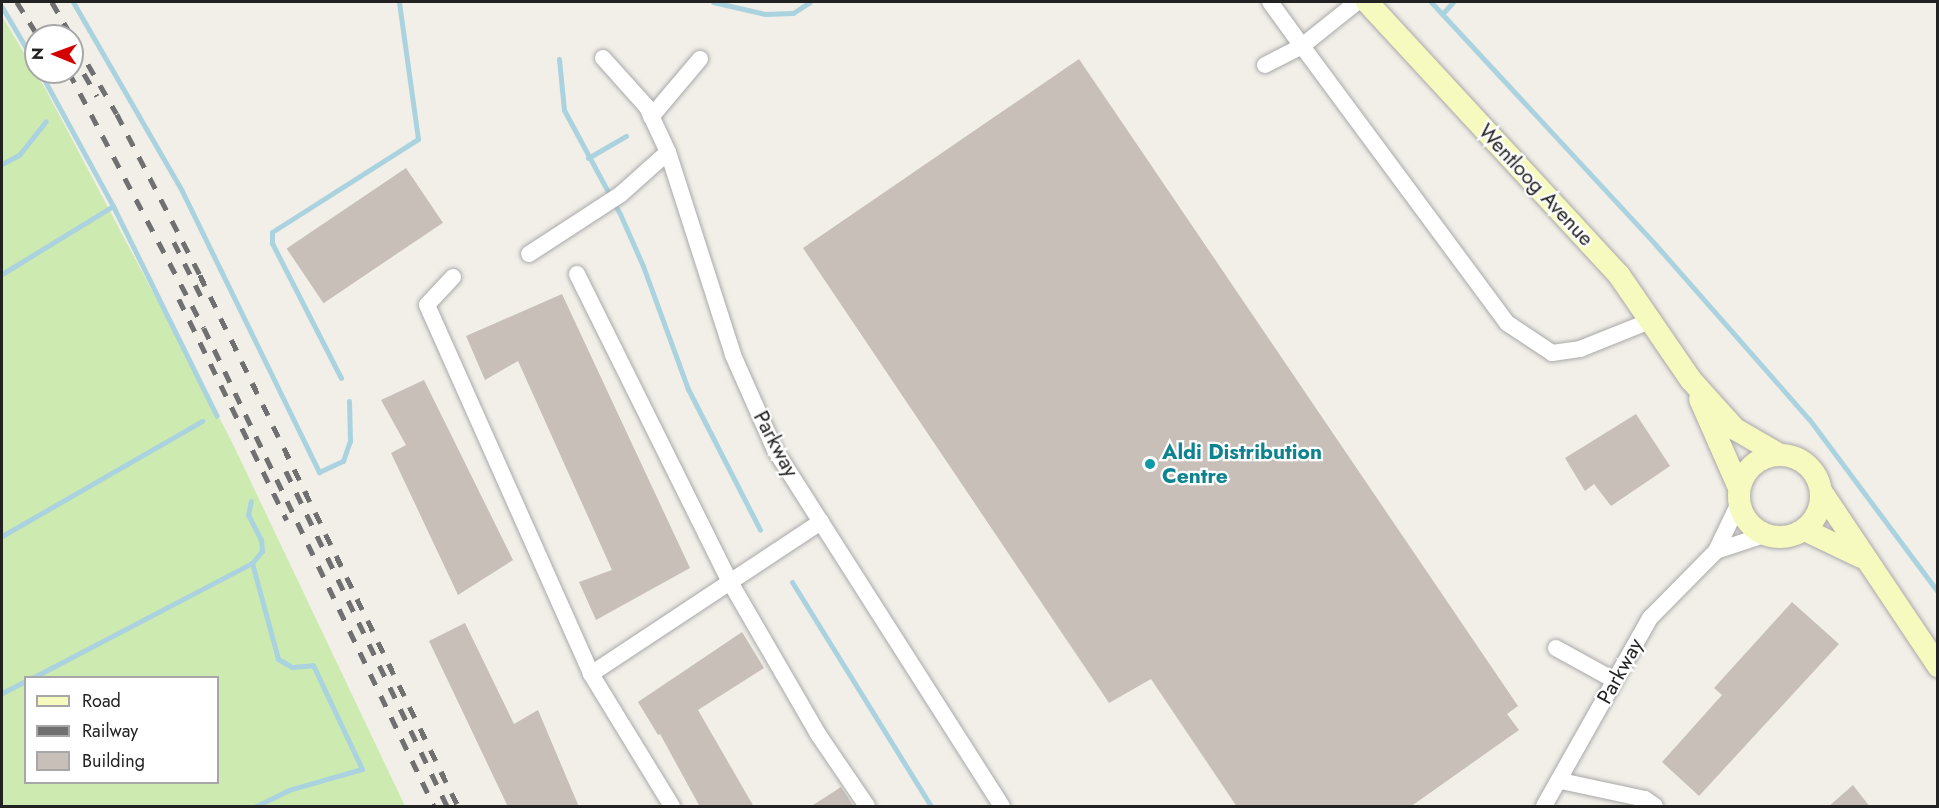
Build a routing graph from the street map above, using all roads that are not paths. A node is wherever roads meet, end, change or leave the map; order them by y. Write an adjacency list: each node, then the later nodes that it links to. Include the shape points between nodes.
1 (1270, 2): 4 (street)
2 (1357, 2): 4 (street)
3 (1367, 2): 13 (main road, Wentloog Avenue, via 1619,275)
4 (1302, 46): 7 (street); 13 (street, via 1508,323 1552,353 1580,349)
5 (603, 58): 8 (street, Parkway)
6 (700, 59): 8 (street)
7 (1265, 65)
8 (651, 117): 9 (street, Parkway)
9 (668, 152): 10 (street, via 621,194); 18 (street, Parkway, via 733,355 775,450)
10 (528, 254)
11 (578, 274): 23 (street)
12 (453, 277): 26 (street, via 427,305)
13 (1650, 321): 14 (main road, Wentloog Avenue)
14 (1691, 380): 15 (main road, Wentloog Avenue, via 1735,429); 17 (main road, Wentloog Avenue)
15 (1780, 455): 16 (main road, Wentloog Avenue, via 1807,464); 17 (main road, via 1754,464)
16 (1821, 491): 19 (main road, via 1818,512); 22 (main road, Wentloog Avenue)
17 (1739, 496): 20 (main road, Wentloog Avenue, via 1743,516); 21 (street, Parkway)
18 (821, 522): 23 (street); 31 (street, Parkway)
19 (1805, 530): 20 (main road, via 1778,538); 22 (main road)
20 (1764, 535): 21 (street, Parkway)
21 (1716, 551): 27 (street, Parkway, via 1650,618)
22 (1861, 556): 25 (main road, Wentloog Avenue)
23 (730, 582): 26 (street); 30 (street, via 818,734)
24 (1556, 648): 27 (street)
25 (1938, 666)
26 (591, 674): 29 (street)
27 (1614, 680): 28 (street, Parkway)
28 (1561, 781): 32 (street, Parkway); 33 (street, via 1645,799)
29 (672, 807)
30 (867, 807)
31 (1002, 807)
32 (1544, 807)
33 (1655, 807)

